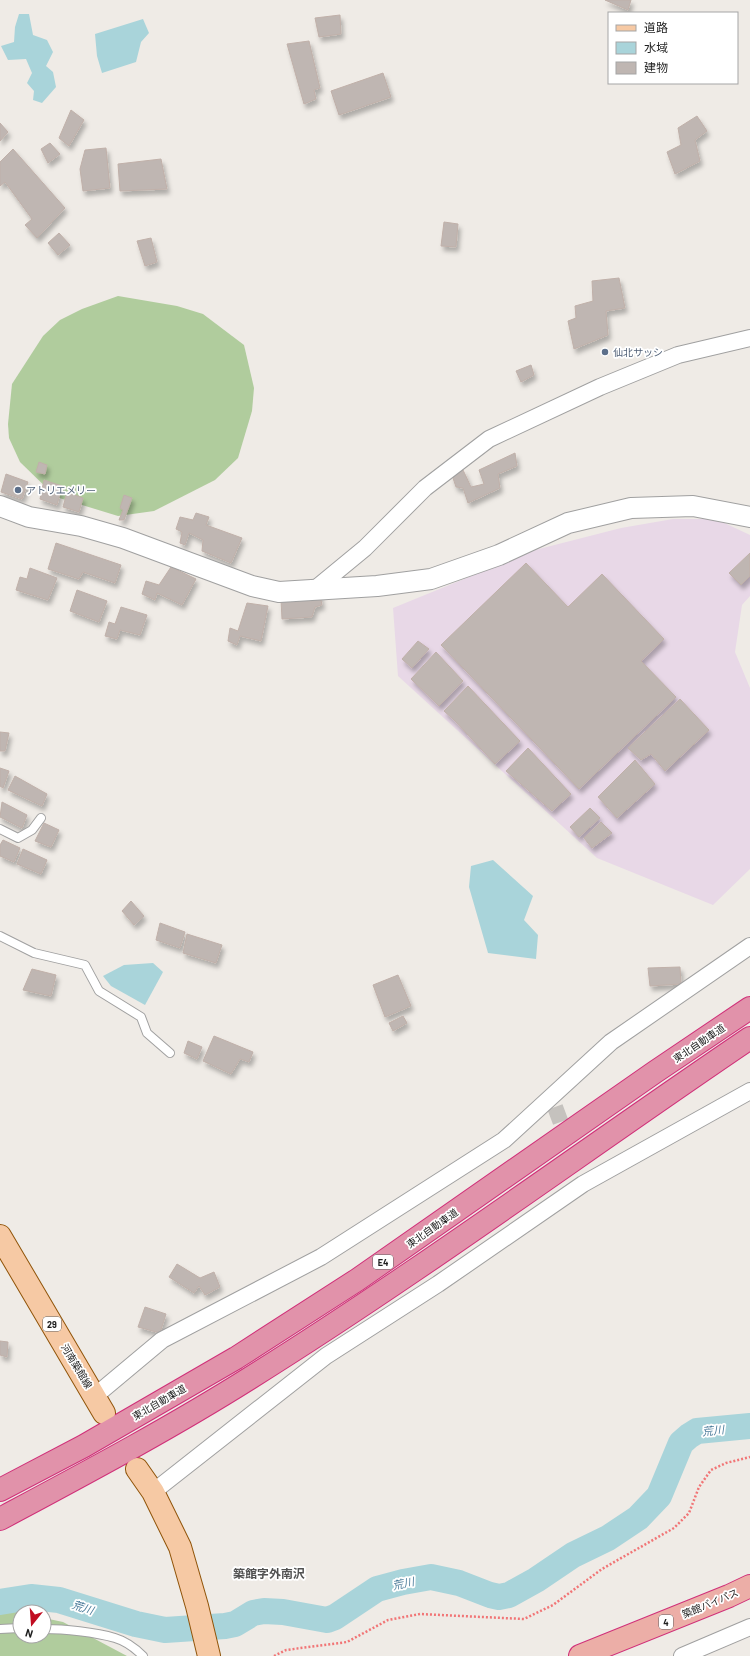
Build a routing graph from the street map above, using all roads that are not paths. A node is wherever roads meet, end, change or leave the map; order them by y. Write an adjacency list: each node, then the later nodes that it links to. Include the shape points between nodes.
1 (750, 338): 4 (street, via 678,355 600,387 490,439 426,488 365,548)
2 (0, 506): 4 (street, via 29,517 82,526 123,538 252,586 279,592)
3 (750, 517): 4 (street, via 693,506 631,508 568,523 499,555 431,579)
4 (314, 590)
5 (41, 818): 6 (lane, via 32,830 18,838)
6 (0, 829)
7 (0, 936): 11 (lane, via 34,953 86,965 100,991 141,1017 147,1033)
8 (750, 946): 14 (street, via 610,1042 552,1103 504,1140 321,1257 162,1340)
9 (750, 1008): 16 (highway, 東北自動車道 / E4, via 357,1280 236,1358 84,1446)
10 (750, 1038): 18 (highway, E4, via 372,1299 249,1379 97,1467)
11 (170, 1053)
12 (750, 1091): 17 (street, via 581,1179 438,1284 326,1356)
13 (0, 1236): 14 (main road, 河南築館線 / 29)
14 (99, 1405)
15 (137, 1469): 17 (main road)
16 (0, 1490)
17 (153, 1492): 24 (main road, via 180,1547)
18 (0, 1519)
19 (750, 1586): 26 (highway, 築館バイパス / 4)
20 (750, 1627): 27 (street)
21 (12, 1628): 22 (lane)
22 (0, 1629)
23 (52, 1629): 25 (lane, via 116,1638)
24 (208, 1653)
25 (143, 1656)
26 (580, 1656)
27 (682, 1656)

